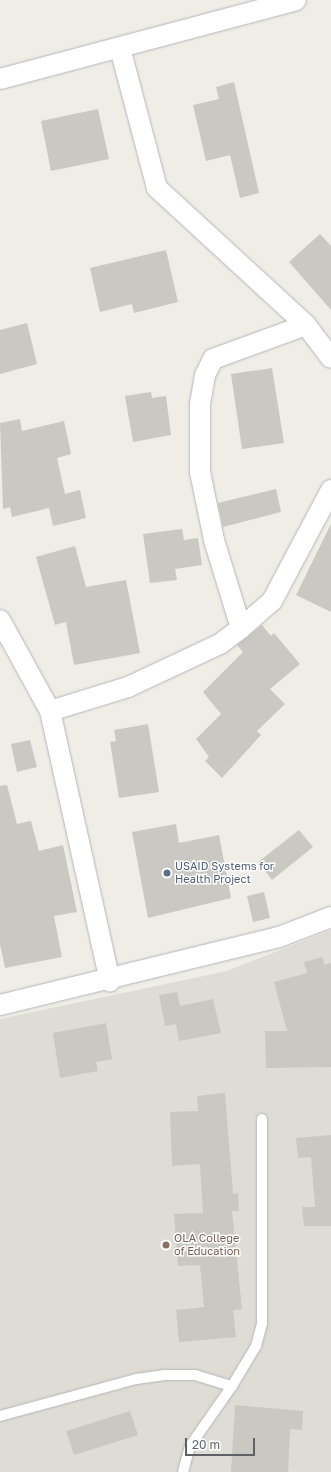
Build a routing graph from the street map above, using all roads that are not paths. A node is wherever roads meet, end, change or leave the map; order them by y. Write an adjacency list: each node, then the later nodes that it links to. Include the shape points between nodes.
1 (296, 0): 2 (street)
2 (120, 48): 3 (street); 4 (street, via 157,188)
3 (0, 79)
4 (306, 325): 5 (street); 8 (street, via 213,359 206,375 200,404 200,472 214,540)
5 (331, 358)
6 (331, 490): 8 (street, via 272,601)
7 (0, 620): 9 (street)
8 (242, 628): 9 (street, via 220,644 128,687)
9 (50, 711): 11 (street)
10 (331, 917): 11 (street, via 279,937)
11 (110, 981): 12 (street)
12 (0, 1005)
13 (262, 1119): 14 (lane, via 262,1324 256,1346)
14 (232, 1386): 15 (lane, via 195,1375 165,1375 136,1379); 16 (lane, via 190,1446)
15 (0, 1416)
16 (183, 1472)

